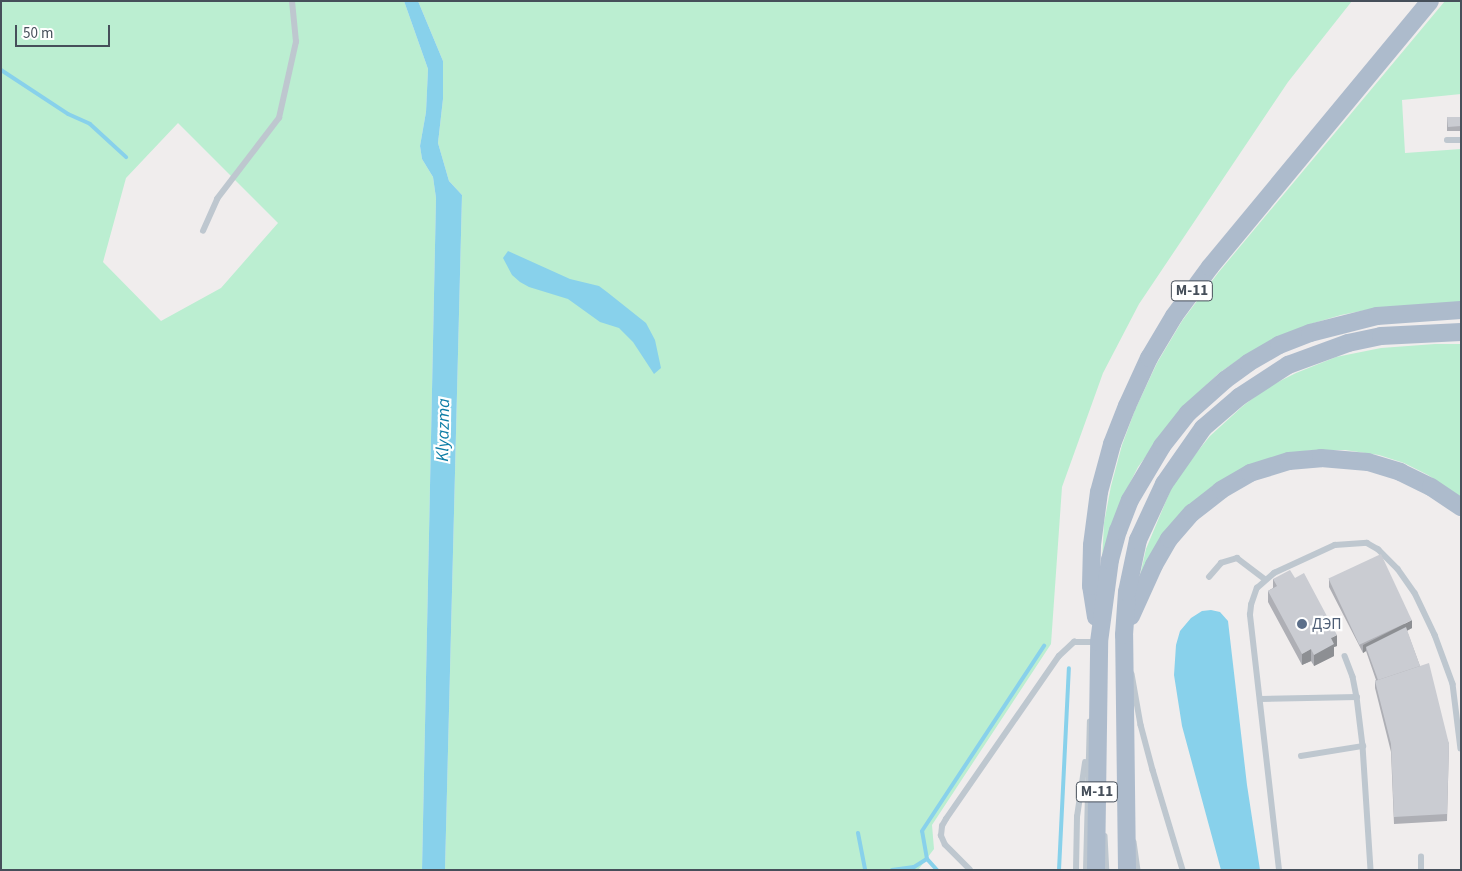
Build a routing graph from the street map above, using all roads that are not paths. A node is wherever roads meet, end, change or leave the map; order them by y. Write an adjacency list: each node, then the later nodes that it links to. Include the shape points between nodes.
1 (292, 1): 5 (lane, via 296,42 279,118 217,200)
2 (1430, 1): 12 (main road, М-11, via 1210,267 1174,316 1149,358 1118,429 1099,492 1091,586)
3 (1447, 140): 4 (lane)
4 (1461, 140)
5 (203, 231)
6 (1461, 310): 12 (main road, М-11, via 1377,316 1310,332 1248,363 1188,413 1162,446 1130,500 1110,560)
7 (1461, 332): 11 (main road, М-11, via 1381,336 1315,353 1261,380 1203,428 1164,484 1138,540 1127,592)
8 (1461, 507): 11 (main road, М-11, via 1416,479 1368,462 1321,458 1289,461 1250,473 1192,513 1169,539 1138,599)
9 (1210, 577): 10 (lane, via 1221,563 1237,558)
10 (1265, 580): 15 (lane, via 1257,588 1250,605); 19 (lane, via 1335,546 1367,543 1378,549 1398,568 1435,635 1453,684)
11 (1124, 638): 21 (main road, М-11); 32 (lane, М-11, via 1141,725)
12 (1099, 642): 16 (main road, М-11); 17 (lane); 25 (lane, via 1074,642 1058,656 942,826 945,845)
13 (1344, 656): 14 (lane)
14 (1357, 697): 15 (lane); 18 (lane)
15 (1260, 699): 33 (lane)
16 (1098, 714): 22 (lane, М-11); 28 (main road, М-11)
17 (1088, 741): 26 (lane, via 1077,817); 27 (lane)
18 (1363, 746): 20 (lane); 34 (lane)
19 (1461, 749)
20 (1301, 756)
21 (1125, 782): 30 (main road, М-11); 31 (lane)
22 (1104, 821)
23 (1104, 831): 29 (lane)
24 (1421, 857): 35 (lane)
25 (970, 870)
26 (1076, 870)
27 (1086, 870)
28 (1096, 870)
29 (1107, 870)
30 (1127, 870)
31 (1138, 870)
32 (1183, 870)
33 (1279, 870)
34 (1371, 870)
35 (1421, 870)

